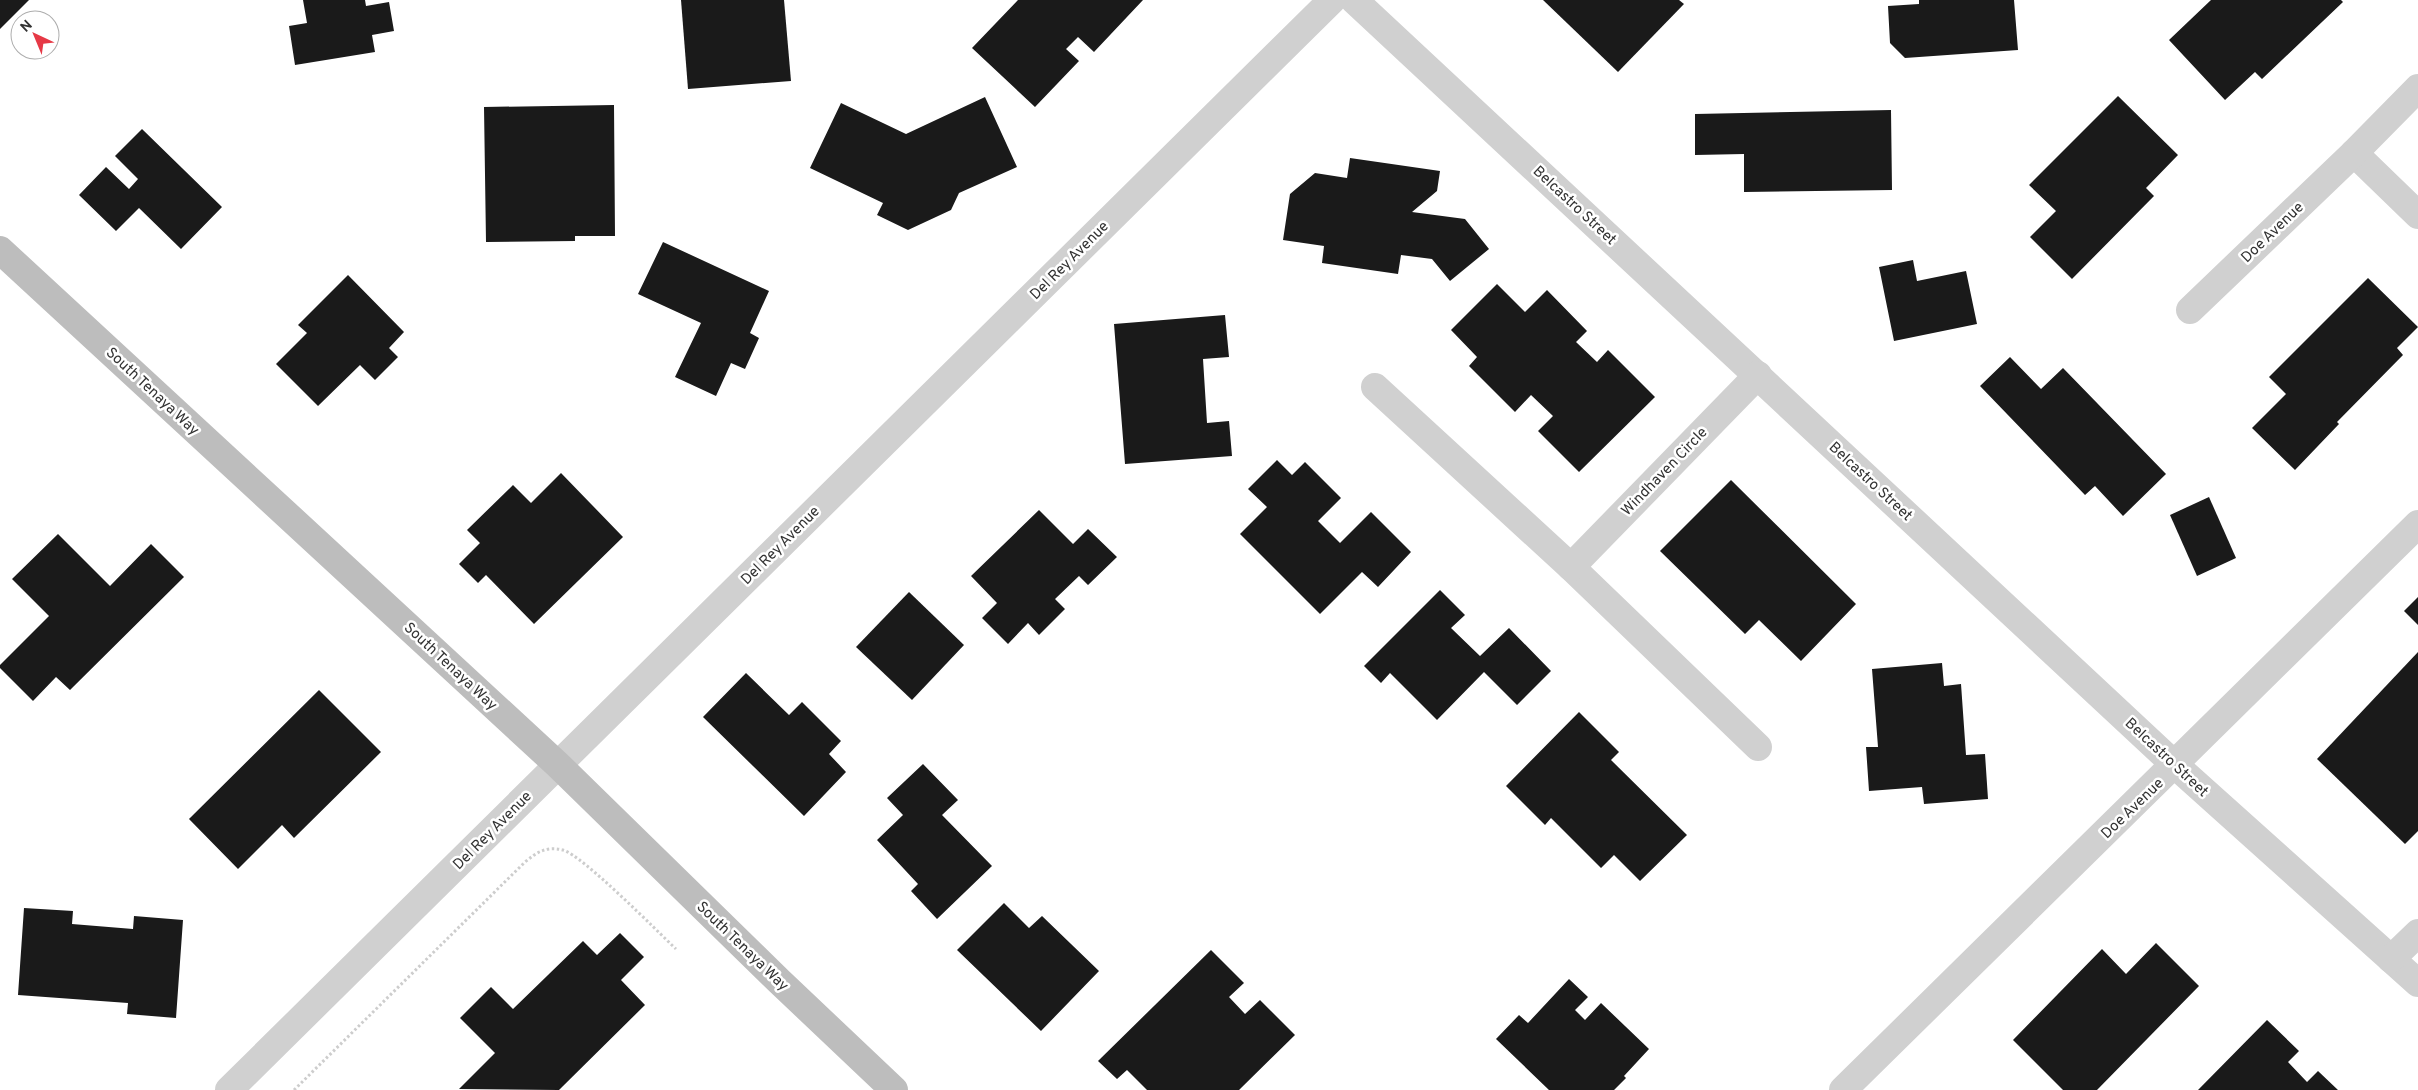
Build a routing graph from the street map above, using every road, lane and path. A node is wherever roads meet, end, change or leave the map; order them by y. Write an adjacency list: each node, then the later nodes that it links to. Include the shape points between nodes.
1 (1332, 0): 13 (street, Del Rey Avenue)
2 (1354, 0): 8 (street, Belcastro Street)
3 (2418, 88): 4 (street, Doe Avenue)
4 (2354, 153): 5 (street); 7 (street, Doe Avenue)
5 (2418, 215)
6 (0, 250): 13 (street, South Tenaya Way)
7 (2190, 310)
8 (1758, 375): 11 (street, Windhaven Circle); 14 (street, Belcastro Street)
9 (1375, 387): 11 (street)
10 (2418, 524): 14 (street, Doe Avenue)
11 (1571, 567): 12 (street)
12 (1758, 747)
13 (558, 765): 19 (street, Del Rey Avenue); 21 (street, South Tenaya Way)
14 (2175, 765): 17 (street, Belcastro Street); 22 (street, Doe Avenue)
15 (2418, 933): 17 (street)
16 (676, 949): 20 (path, via 591,870 564,850 541,849)
17 (2391, 958): 18 (street, Belcastro Street)
18 (2418, 983)
19 (229, 1090)
20 (294, 1090)
21 (894, 1090)
22 (1843, 1090)

